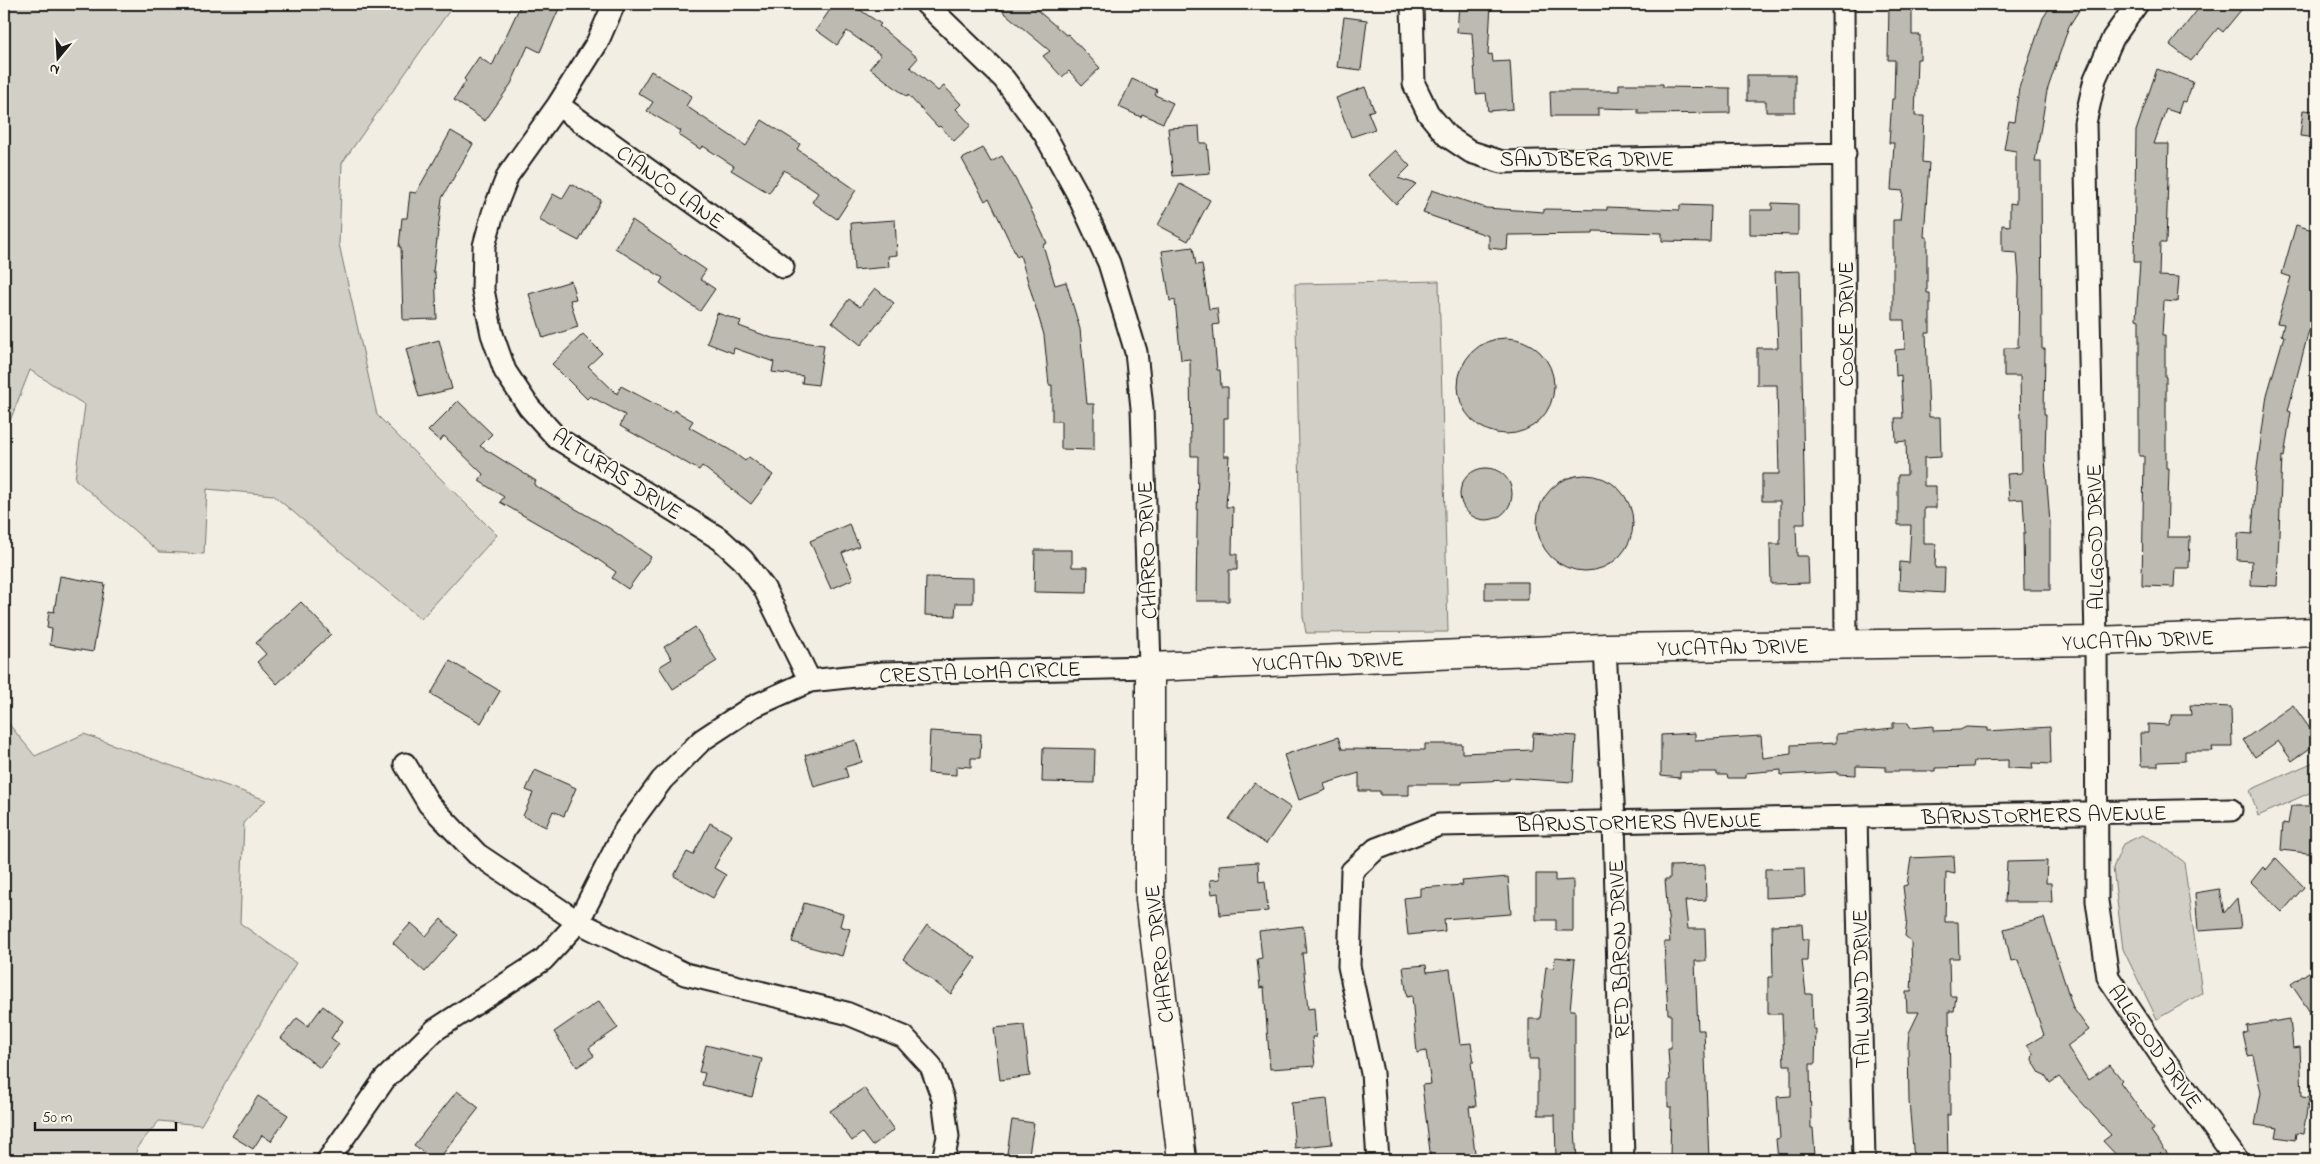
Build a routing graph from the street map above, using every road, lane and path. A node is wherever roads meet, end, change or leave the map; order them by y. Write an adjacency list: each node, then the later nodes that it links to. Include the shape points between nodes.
1 (614, 4): 6 (street, ALTURAS DRIVE, via 597,43)
2 (926, 4): 13 (street, CHARRO DRIVE, via 1004,79 1044,132 1109,263 1136,352 1140,390)
3 (1412, 4): 7 (street, SANDBERG DRIVE, via 1414,84 1428,113 1447,136 1471,152 1502,162)
4 (1843, 4): 7 (street, COOKE DRIVE)
5 (2136, 4): 10 (street, ALLGOOD DRIVE, via 2114,38 2095,79 2085,123)
6 (558, 105): 8 (street, CIANCO LANE); 14 (street, ALTURAS DRIVE, via 508,175 484,246 483,290 492,334 505,371 529,407 557,438 720,539 743,560 764,588)
7 (1845, 154): 11 (street, COOKE DRIVE)
8 (783, 267)
9 (2316, 632): 10 (street, YUCATAN DRIVE)
10 (2096, 641): 11 (street, YUCATAN DRIVE); 17 (street, ALLGOOD DRIVE)
11 (1846, 644): 12 (street, YUCATAN DRIVE)
12 (1605, 648): 13 (street, YUCATAN DRIVE); 19 (street, RED BARON DRIVE)
13 (1150, 667): 14 (street, CRESTA LOMA CIRCLE, via 883,673); 23 (street, CHARRO DRIVE, via 1150,899)
14 (810, 681): 20 (street, CRESTA LOMA CIRCLE, via 752,707 702,740 662,780 625,830)
15 (405, 764): 20 (street, via 429,804 477,854)
16 (2231, 810): 17 (street, BARNSTORMERS AVENUE)
17 (2097, 814): 18 (street, BARNSTORMERS AVENUE); 27 (street, ALLGOOD DRIVE, via 2097,901 2108,977)
18 (1856, 817): 19 (street, BARNSTORMERS AVENUE); 26 (street, TAIL WIND DRIVE)
19 (1614, 822): 24 (street, BARNSTORMERS AVENUE, via 1439,825 1376,849 1352,871 1349,966 1372,1073); 25 (street, RED BARON DRIVE)
20 (578, 922): 21 (street, CRESTA LOMA CIRCLE, via 543,960 435,1030 384,1080); 22 (street, via 684,974 846,1013 904,1037 931,1066 943,1099 948,1137)
21 (328, 1160)
22 (943, 1160)
23 (1182, 1160)
24 (1378, 1160)
25 (1623, 1160)
26 (1864, 1160)
27 (2237, 1160)

